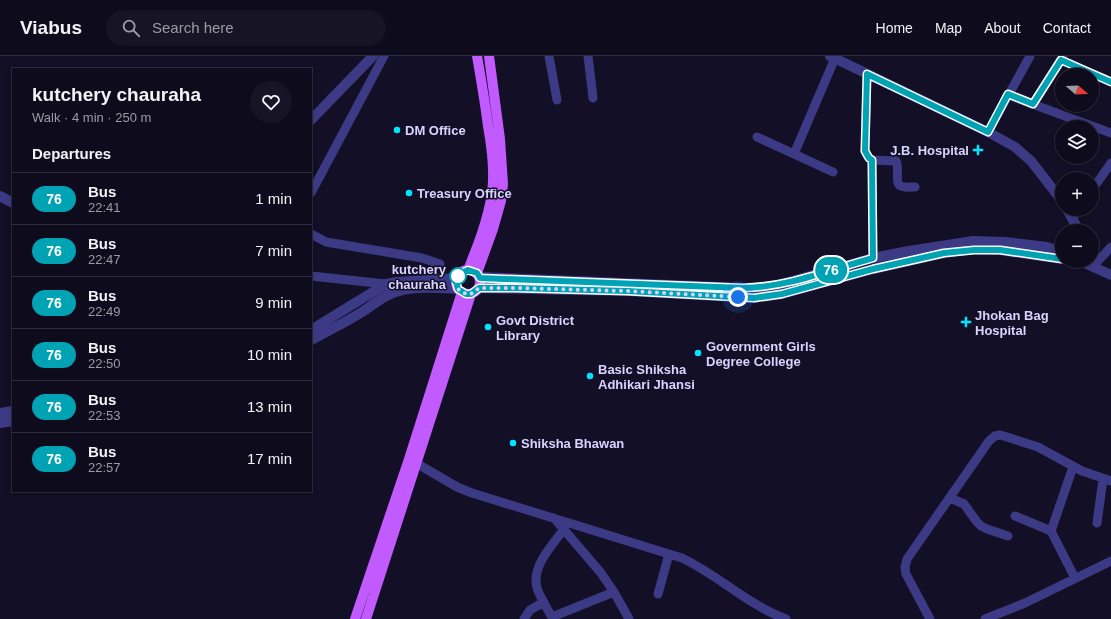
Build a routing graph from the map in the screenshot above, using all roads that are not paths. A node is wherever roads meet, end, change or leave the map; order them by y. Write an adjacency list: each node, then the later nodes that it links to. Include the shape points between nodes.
1 (373, 56): 16 (street)
2 (384, 56): 26 (street)
3 (477, 56): 41 (main road, via 493,170 492,193 478,245)
4 (489, 56): 41 (main road, via 503,184 494,229)
5 (549, 56): 14 (street)
6 (588, 56): 13 (street)
7 (1030, 56): 12 (street)
8 (833, 57): 10 (street); 20 (street)
9 (1062, 58): 11 (street); 15 (street)
10 (867, 74): 17 (street); 21 (street, via 865,151)
11 (1111, 82)
12 (1008, 94): 15 (street); 17 (street)
13 (594, 98)
14 (557, 100)
15 (1033, 104): 18 (street)
16 (312, 119)
17 (988, 132): 27 (street, via 1015,147 1032,161)
18 (1111, 133)
19 (757, 137): 20 (street)
20 (794, 154): 23 (street)
21 (872, 160): 25 (street, via 896,161 899,185); 37 (street)
22 (1111, 163): 24 (street)
23 (833, 172)
24 (1099, 180)
25 (915, 188)
26 (312, 191)
27 (1055, 192)
28 (0, 196): 29 (street)
29 (12, 202)
30 (1070, 216): 32 (street)
31 (1074, 216): 32 (street)
32 (1072, 219): 33 (street)
33 (1075, 224)
34 (312, 235): 39 (street, via 326,242 422,258)
35 (1111, 247): 40 (street)
36 (1055, 250): 37 (street, via 1005,242 973,241)
37 (873, 258): 41 (street, via 763,288)
38 (1055, 258): 45 (street, via 1000,250 944,253 782,294 754,298 627,291)
39 (440, 264)
40 (1100, 266)
41 (475, 273): 43 (main road, via 460,274); 45 (main road, via 481,283)
42 (312, 276): 44 (street)
43 (457, 278): 44 (street, via 397,282); 45 (main road, via 456,282)
44 (389, 289): 45 (street); 46 (street); 47 (street, via 358,314)
45 (467, 291): 52 (main road, via 430,425); 69 (main road)
46 (312, 329)
47 (312, 339)
48 (12, 411): 49 (street)
49 (0, 412)
50 (12, 421): 51 (street)
51 (0, 423)
52 (416, 463): 57 (street, via 457,487); 70 (main road)
53 (1073, 467): 54 (street); 55 (street, via 1038,448 1000,435 995,436); 60 (street)
54 (1107, 480): 58 (street)
55 (950, 498): 61 (street, via 964,504 981,526); 74 (street, via 907,559 905,567 906,574)
56 (1015, 516): 60 (street)
57 (554, 518): 59 (street); 62 (street)
58 (1097, 523)
59 (564, 529): 65 (street); 67 (street, via 539,564 536,581)
60 (1051, 531): 64 (street)
61 (1008, 536)
62 (669, 554): 66 (street); 73 (street, via 704,568 765,609)
63 (1111, 561): 64 (street)
64 (1075, 578): 75 (street, via 1025,603)
65 (614, 592): 68 (street); 72 (street)
66 (658, 594)
67 (544, 602): 68 (street); 71 (street, via 530,610)
68 (552, 618)
69 (355, 619)
70 (366, 619)
71 (524, 619)
72 (629, 619)
73 (786, 619)
74 (930, 619)
75 (985, 619)

